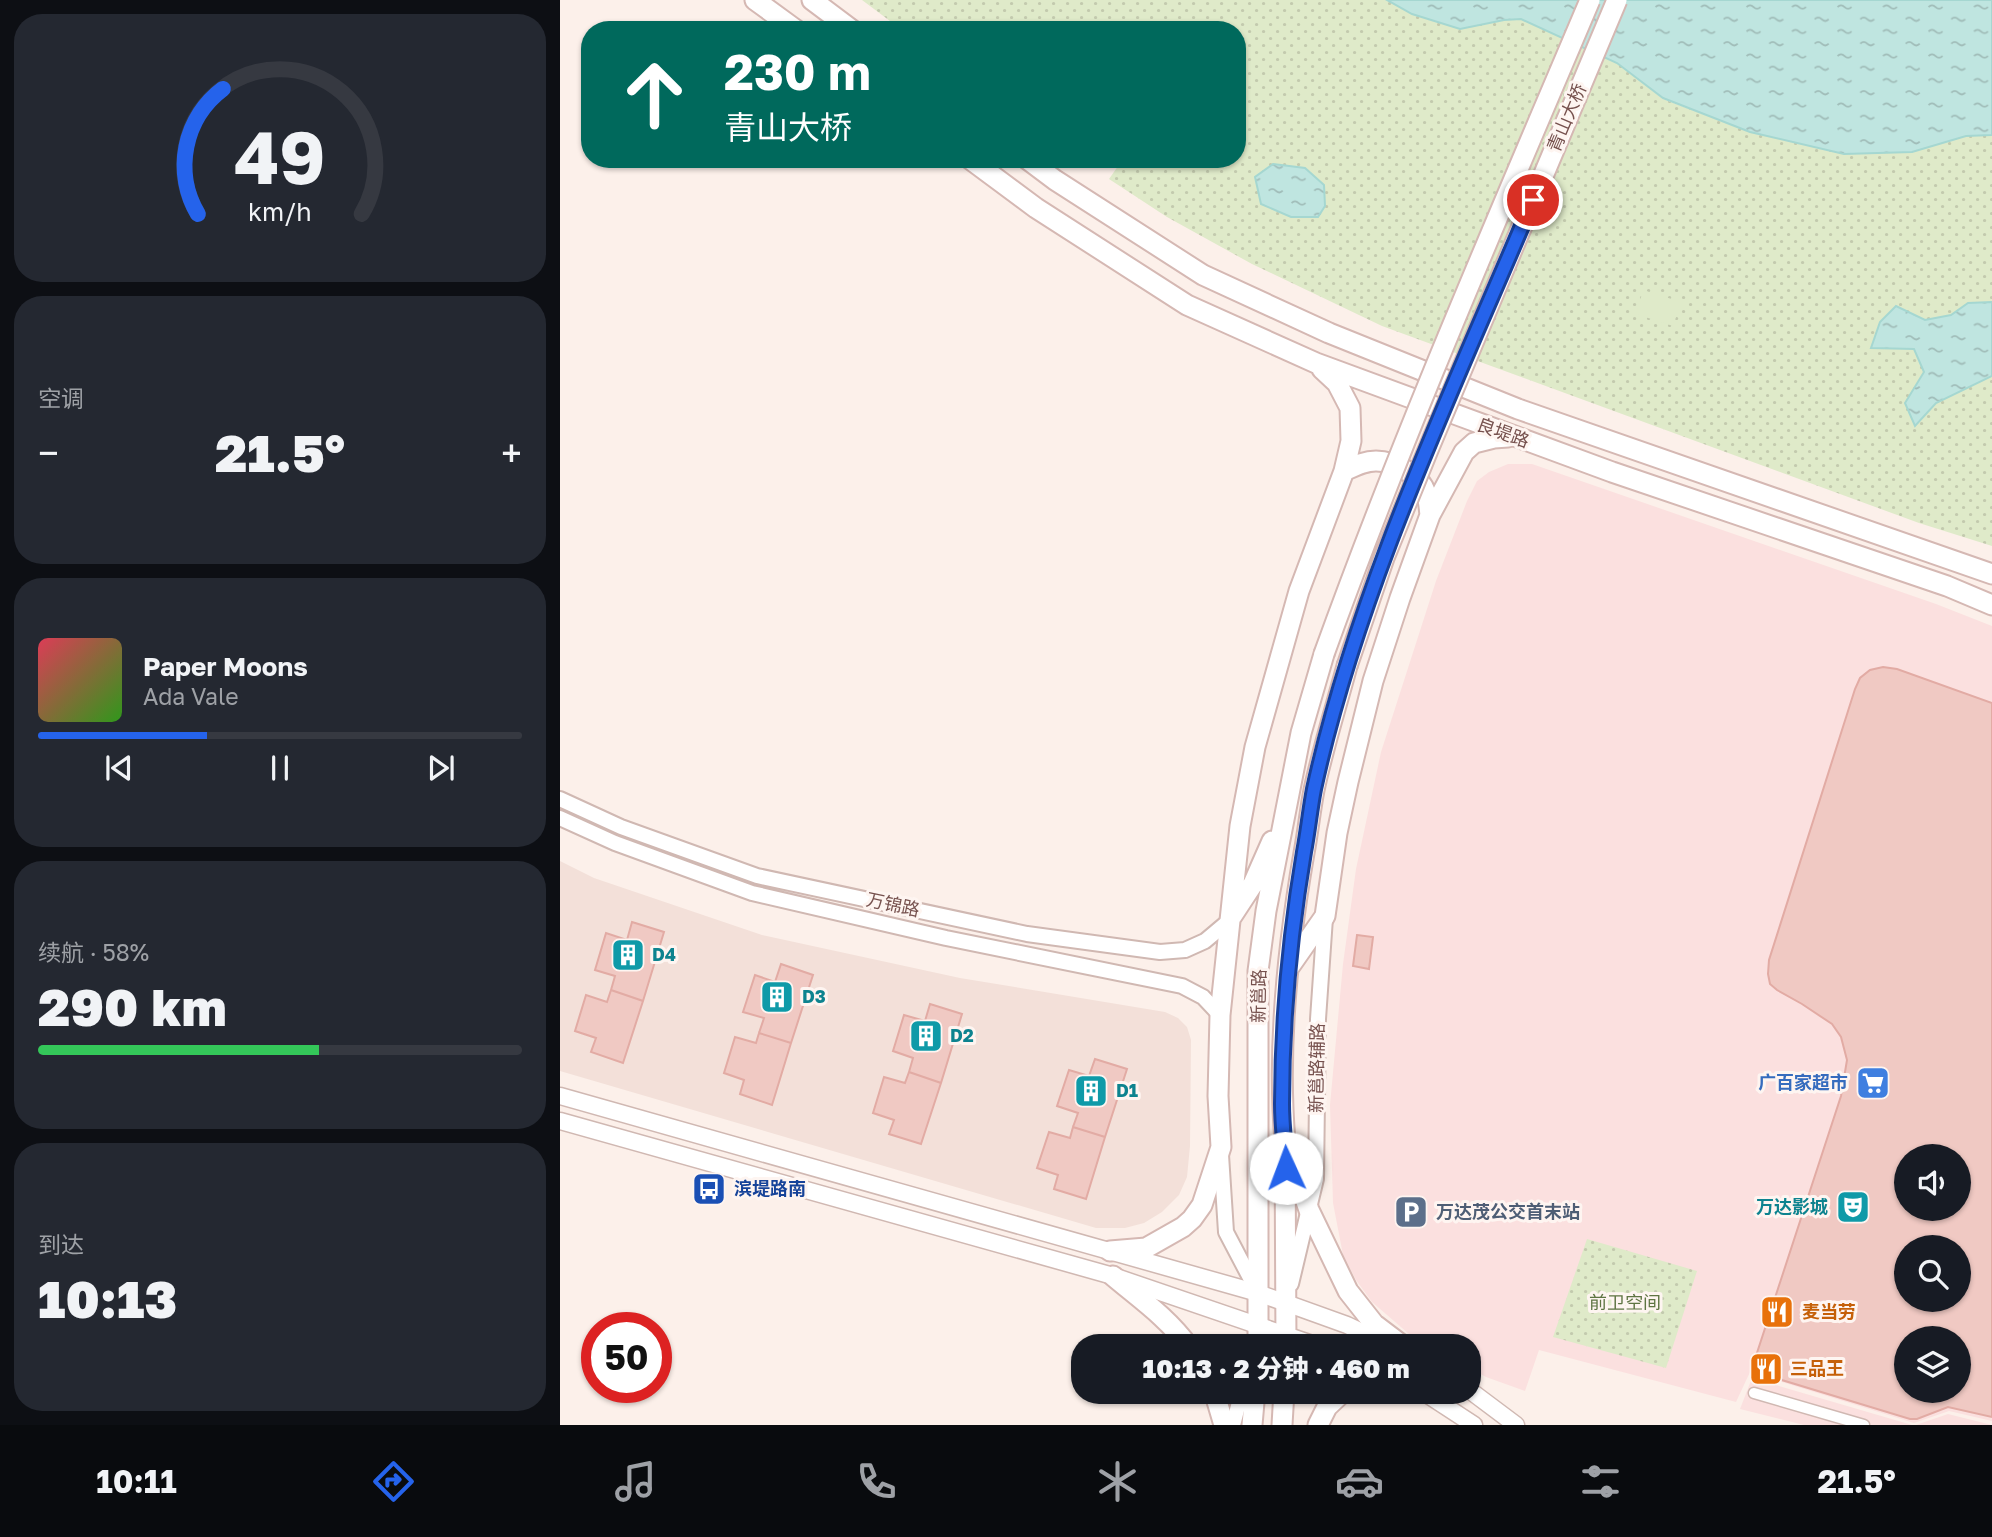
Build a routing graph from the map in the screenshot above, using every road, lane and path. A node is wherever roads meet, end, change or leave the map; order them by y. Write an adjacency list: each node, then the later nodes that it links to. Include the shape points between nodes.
1 (755, 0): 5 (main road)
2 (812, 0): 6 (main road)
3 (1590, 0): 17 (main road, 青山大桥, bridge, via 1405,438)
4 (1617, 0): 18 (main road, 青山大桥, bridge, via 1418,474)
5 (784, 21)
6 (840, 21)
7 (982, 168): 9 (main road, 良堤路, via 1036,208 1187,304)
8 (1039, 168): 11 (main road, 良堤路, via 1203,275 1329,333 1518,409)
9 (1316, 363): 10 (main road, 良堤路); 12 (main road, via 1337,383 1350,408 1351,441)
10 (1513, 436): 13 (main road, 良堤路); 14 (main road, via 1474,443 1464,452)
11 (1620, 443): 13 (main road); 15 (main road, 良堤路)
12 (1345, 471): 14 (main road, via 1378,460 1400,467 1419,480); 24 (main road, via 1299,591 1255,747 1240,826)
13 (1612, 471): 16 (main road, 良堤路)
14 (1430, 515): 23 (main road, via 1373,681 1348,782)
15 (1992, 574)
16 (1992, 605)
17 (1324, 654): 20 (main road, 新邕路)
18 (1347, 666): 22 (main road, 新邕路, via 1314,790)
19 (560, 799): 24 (street, 万锦路, via 621,827 757,876 1027,934 1160,952 1185,950)
20 (1284, 814): 24 (main road, via 1253,884); 34 (main road, 新邕路, via 1258,971)
21 (560, 818): 26 (street, 万锦路, via 752,893 1182,986 1203,997)
22 (1305, 851): 23 (main road, via 1308,877); 25 (main road, 新邕路)
23 (1325, 916): 25 (main road); 31 (street, 新邕路辅路, via 1318,1018 1316,1179)
24 (1230, 920): 26 (main road)
25 (1289, 967): 29 (main road, 新邕路, via 1282,1107)
26 (1220, 1015): 30 (main road)
27 (560, 1096): 32 (street)
28 (560, 1121): 33 (street)
29 (1285, 1141): 31 (main road); 35 (main road, 新邕路)
30 (1221, 1147): 32 (main road, via 1202,1205 1192,1219 1146,1248); 34 (street, via 1226,1232)
31 (1309, 1210): 35 (street, 新邕路辅路); 42 (main road, via 1349,1291)
32 (1110, 1251): 34 (street)
33 (1113, 1276): 36 (street); 37 (main road)
34 (1258, 1293): 35 (street); 36 (main road, 新邕路)
35 (1287, 1302): 40 (main road, 新邕路); 41 (street)
36 (1259, 1326): 38 (main road, 新邕路); 39 (street)
37 (1179, 1334)
38 (1258, 1334)
39 (1275, 1334)
40 (1287, 1334)
41 (1366, 1334)
42 (1387, 1334)
43 (1754, 1393): 58 (street)
44 (1481, 1399): 57 (street)
45 (1218, 1404): 51 (main road)
46 (1239, 1404): 52 (street)
47 (1254, 1404): 53 (main road)
48 (1283, 1404): 54 (main road)
49 (1330, 1404): 55 (main road)
50 (1442, 1404): 56 (street)
51 (1224, 1425)
52 (1233, 1425)
53 (1252, 1425)
54 (1282, 1425)
55 (1318, 1425)
56 (1474, 1425)
57 (1516, 1425)
58 (1864, 1425)

